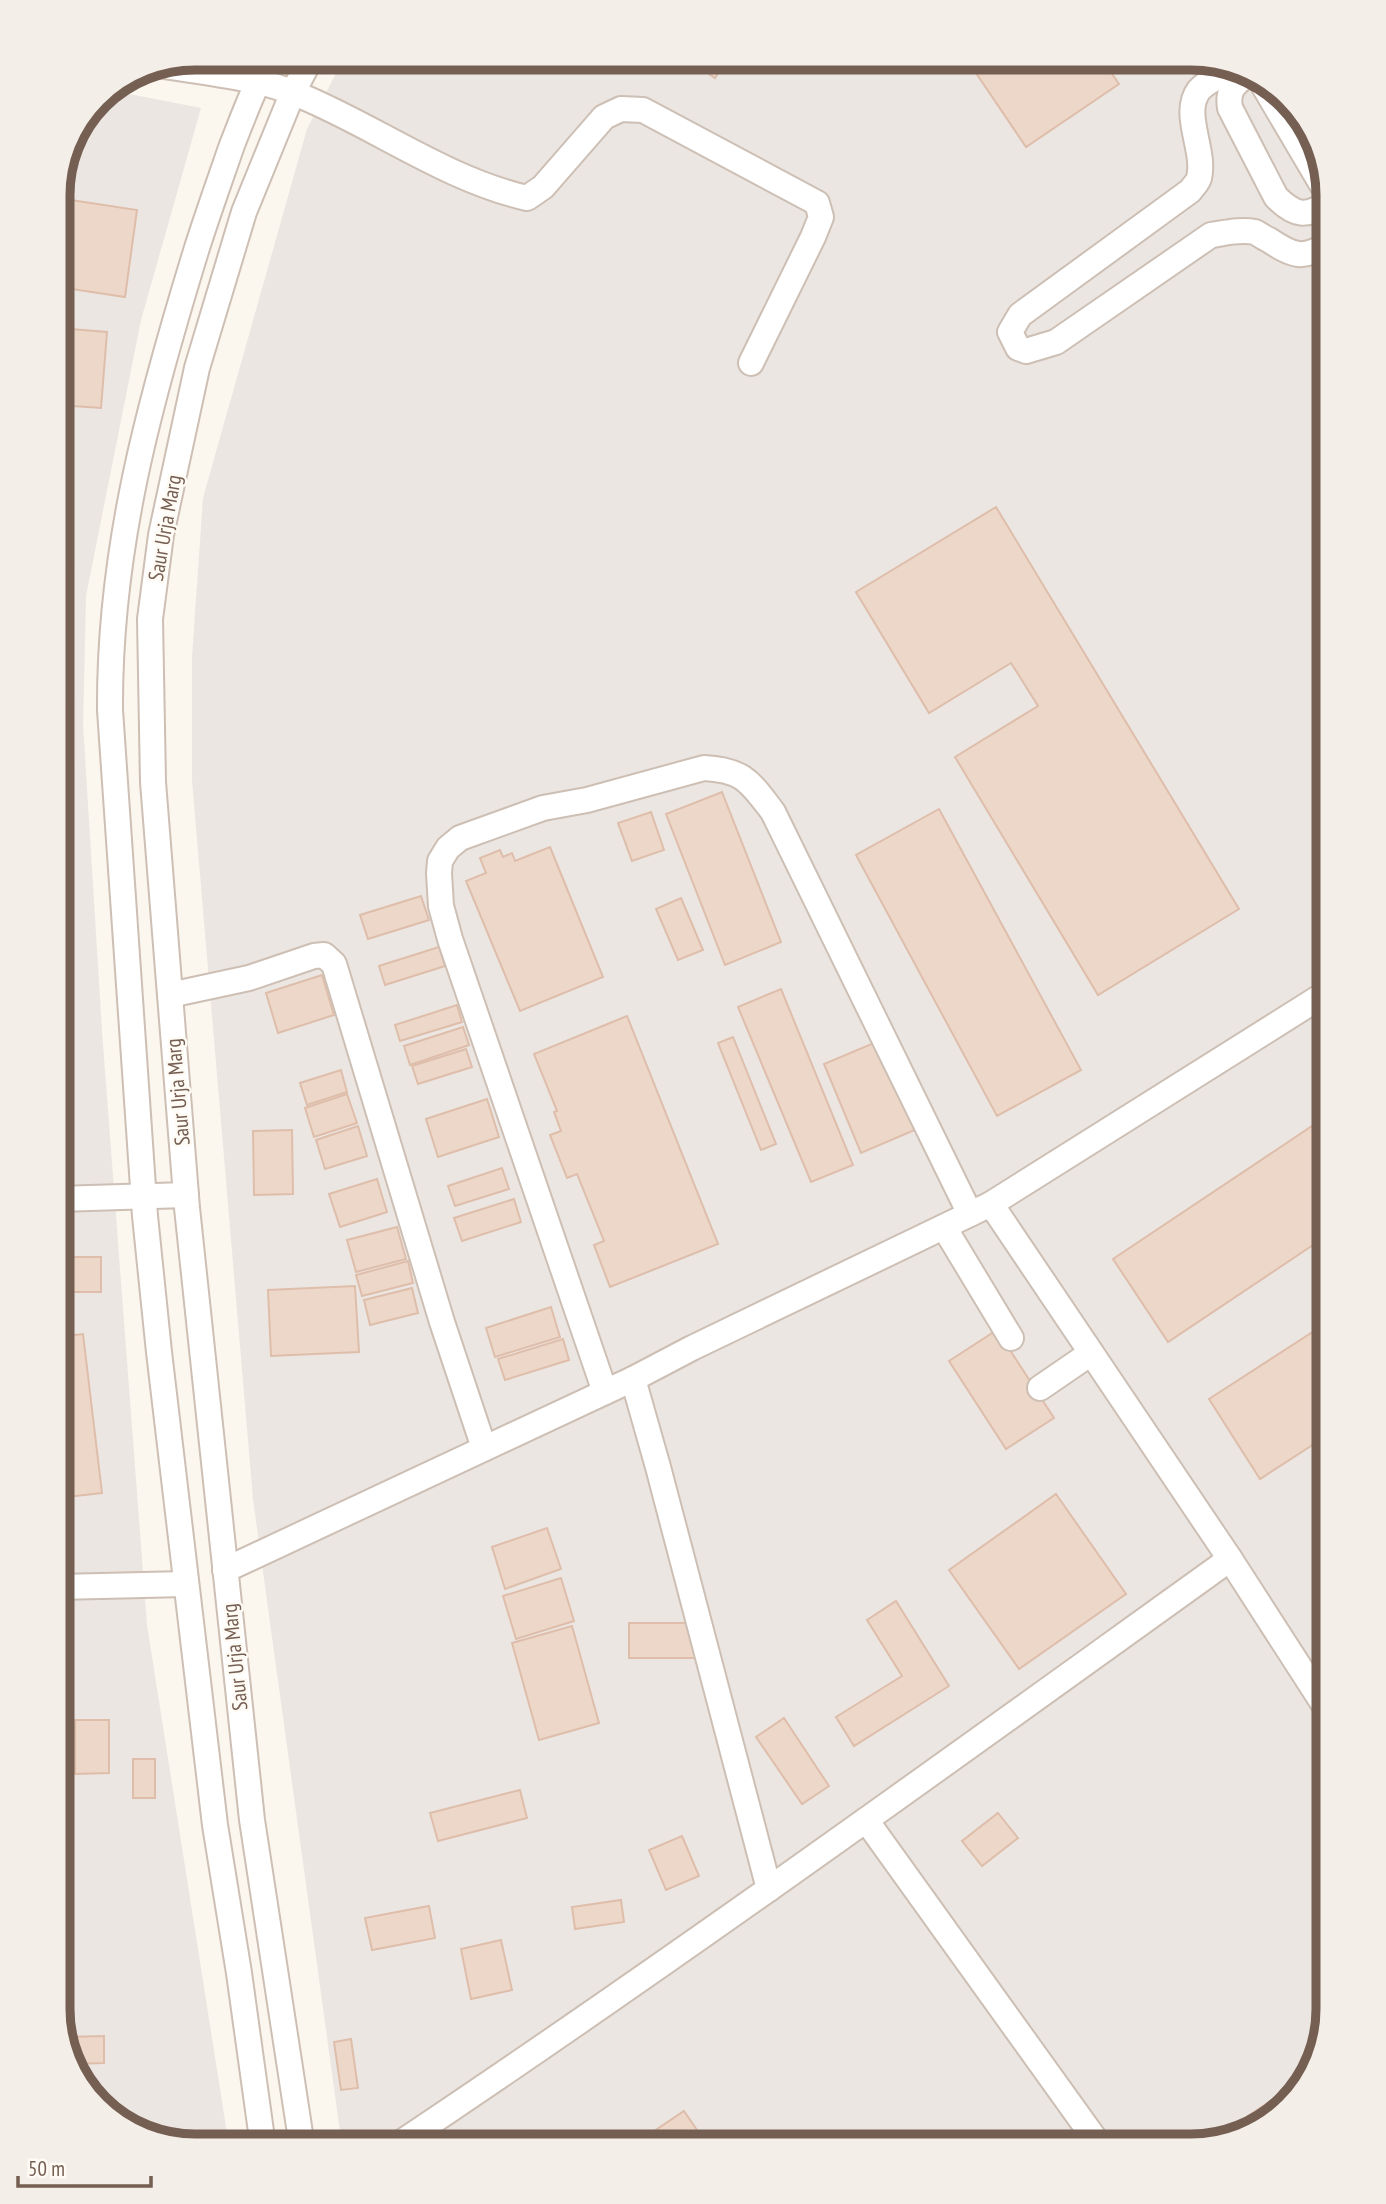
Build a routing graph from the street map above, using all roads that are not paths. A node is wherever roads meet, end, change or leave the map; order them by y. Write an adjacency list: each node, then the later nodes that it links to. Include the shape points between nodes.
1 (189, 70): 6 (street)
2 (264, 70): 6 (street, Saur Urja Marg)
3 (305, 70): 7 (street, Saur Urja Marg)
4 (1223, 74): 11 (street, via 1201,87 1193,99 1199,179 1190,191 1020,314 1010,332 1018,348 1026,351 1056,342 1211,235 1256,232 1299,256)
5 (1240, 80): 10 (street, via 1228,97 1230,108 1276,197 1300,213)
6 (256, 82): 7 (street); 13 (street, Saur Urja Marg, via 186,285 144,436)
7 (293, 92): 12 (street, via 442,167 527,198 604,117 621,109 643,110 817,203 821,217 813,237); 14 (street, Saur Urja Marg, via 244,212 197,368)
8 (1271, 99): 9 (street)
9 (1314, 171)
10 (1316, 210)
11 (1316, 251)
12 (751, 363)
13 (124, 531): 14 (street); 18 (street, Saur Urja Marg, via 113,608 110,710)
14 (161, 535): 15 (street, Saur Urja Marg, via 150,620 153,782)
15 (170, 995): 17 (street, Saur Urja Marg); 27 (street, via 249,978 314,956 324,955 334,964)
16 (1316, 999): 20 (street)
17 (186, 1195): 18 (street); 29 (street, Saur Urja Marg)
18 (144, 1196): 19 (street); 30 (street, Saur Urja Marg)
19 (70, 1199)
20 (980, 1209): 21 (street); 23 (street); 26 (street, via 773,812 738,774 704,768 543,808 460,838 440,861 441,906)
21 (944, 1227): 22 (street); 24 (street)
22 (1011, 1338)
23 (1091, 1353): 25 (street); 28 (street)
24 (633, 1379): 26 (street); 34 (street)
25 (1040, 1388)
26 (605, 1392): 27 (street)
27 (484, 1448): 29 (street)
28 (1230, 1559): 32 (street); 33 (street)
29 (225, 1570): 36 (street, Saur Urja Marg, via 252,1821)
30 (186, 1584): 31 (street); 35 (street, Saur Urja Marg, via 215,1825)
31 (70, 1587)
32 (1316, 1692)
33 (866, 1820): 34 (street); 38 (street)
34 (769, 1889): 37 (street)
35 (261, 2134)
36 (300, 2134)
37 (415, 2134)
38 (1091, 2134)

